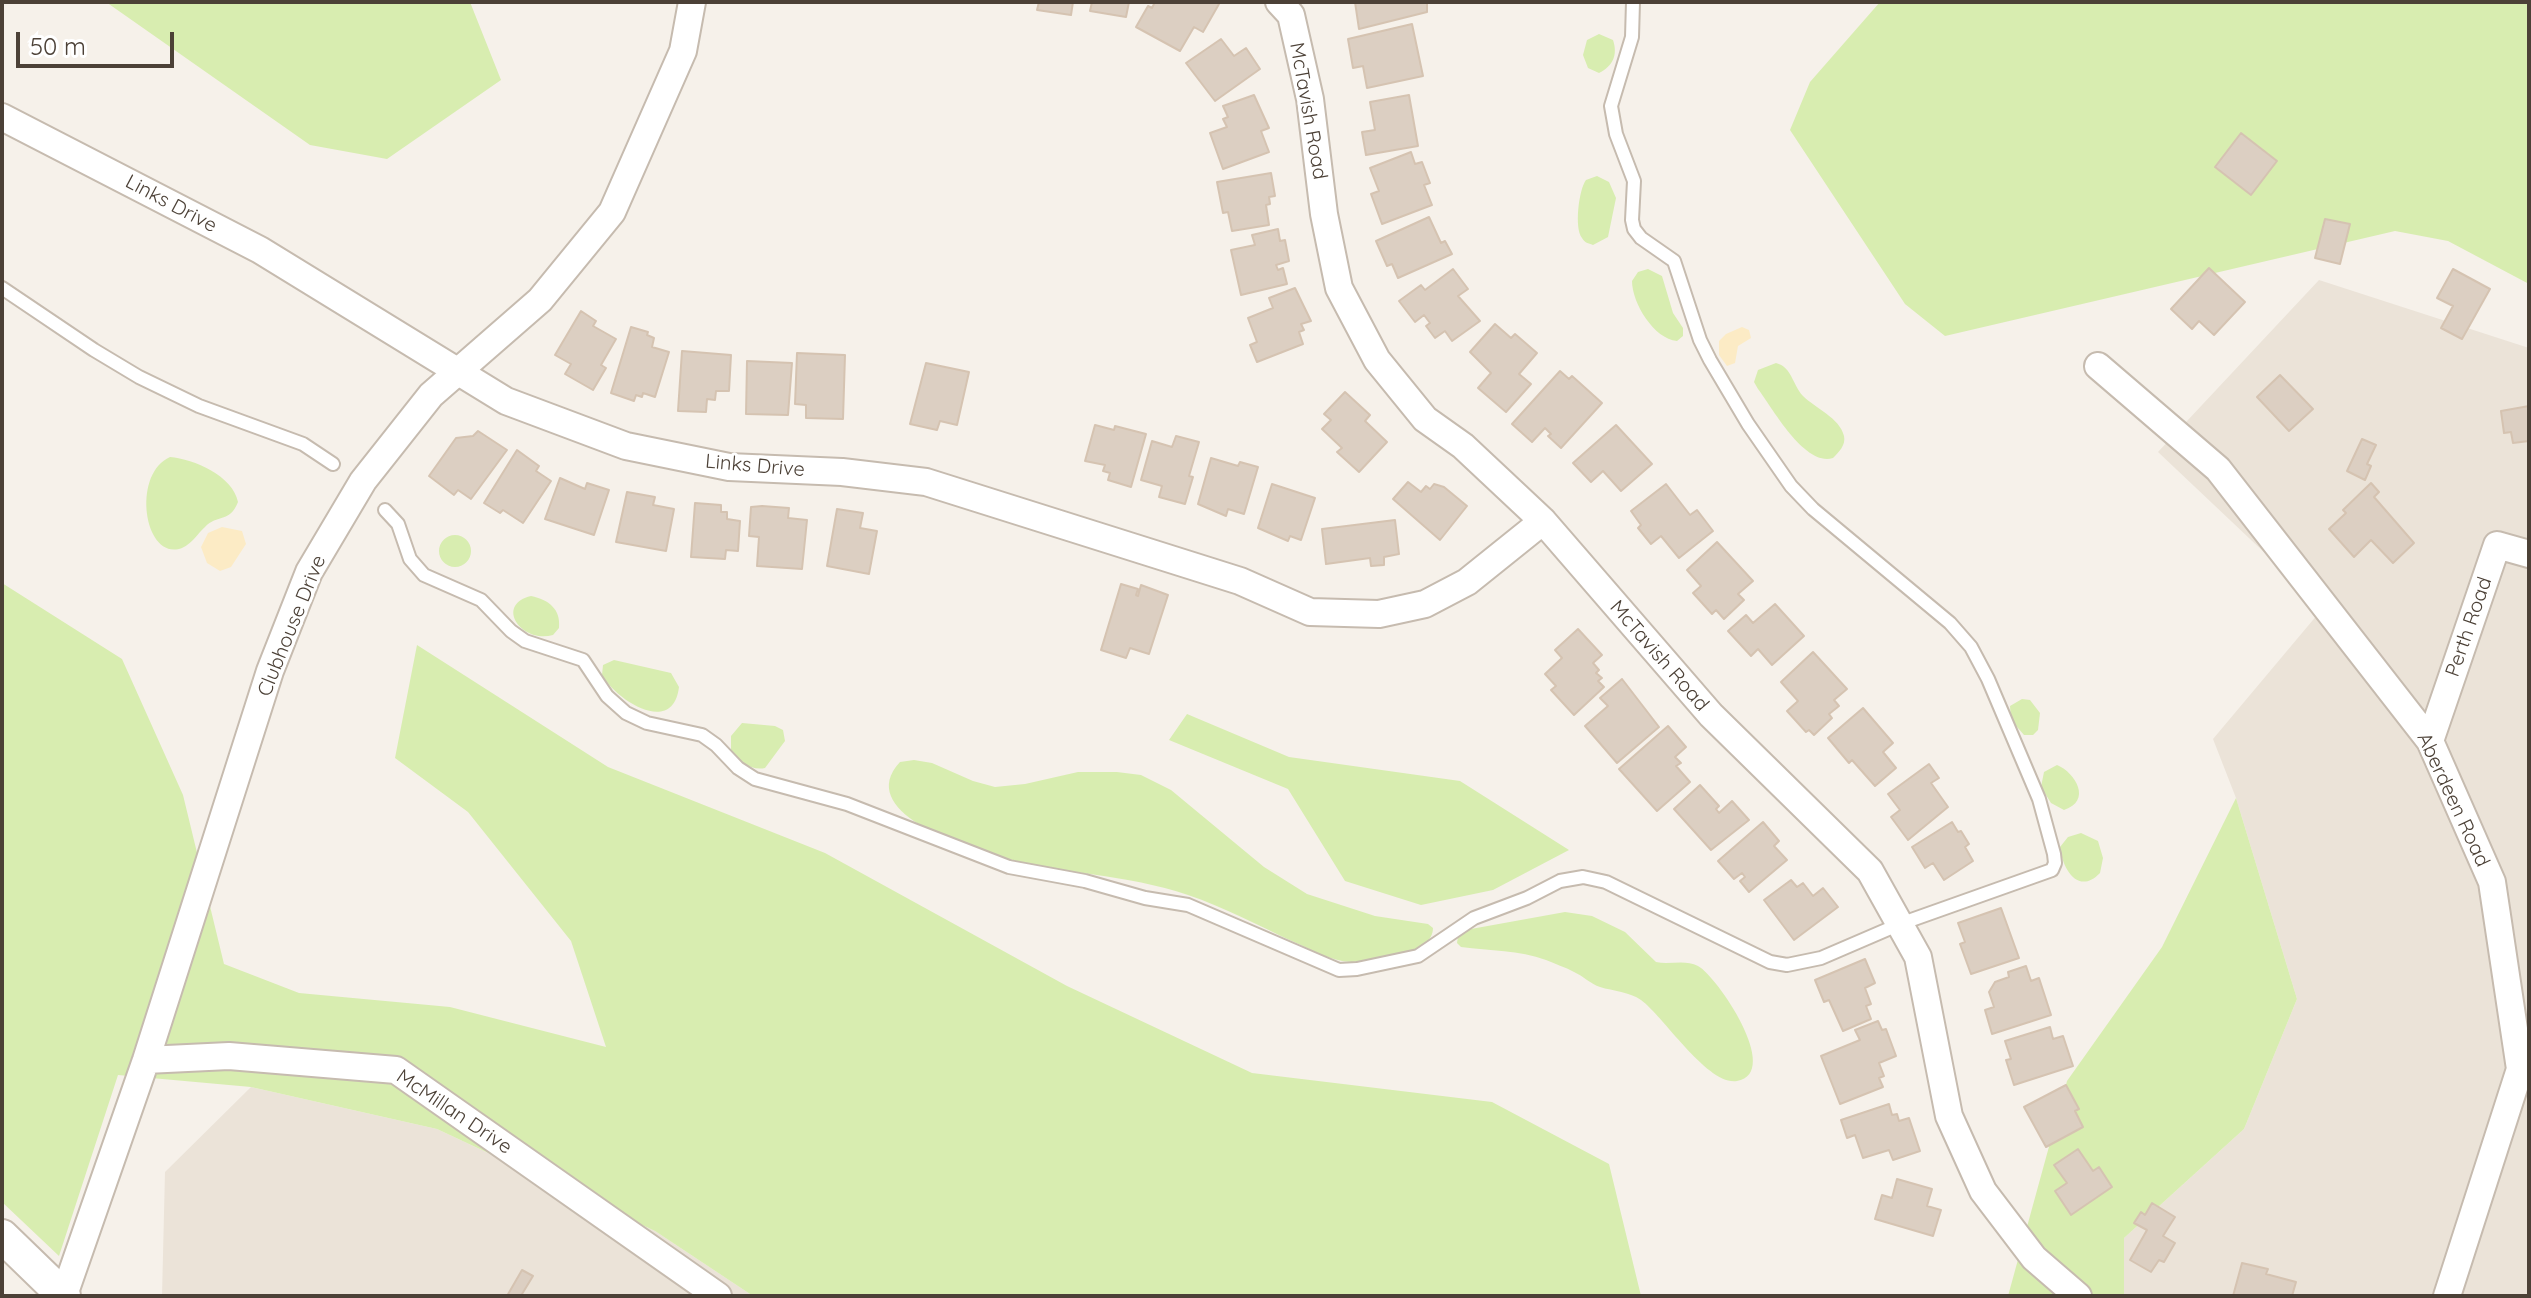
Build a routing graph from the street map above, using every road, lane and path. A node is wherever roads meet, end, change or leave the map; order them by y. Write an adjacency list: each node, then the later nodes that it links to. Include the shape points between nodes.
1 (692, 2): 7 (street, Clubhouse Drive, via 683,51 612,212 540,300)
2 (1279, 2): 10 (street, McTavish Road, via 1291,15 1310,99 1339,288 1377,360 1425,419 1463,446)
3 (1633, 2): 13 (lane, via 1632,37 1611,106 1634,181 1634,229 1674,261 1710,360 1791,486 1971,647 2039,799 2054,854 2052,870)
4 (2, 117): 7 (street, Links Drive, via 260,250)
5 (2, 288): 8 (lane, via 139,377 199,406 303,444)
6 (2098, 366): 12 (street, Aberdeen Road, via 2218,469)
7 (458, 373): 10 (street, Links Drive, via 506,401 626,446 729,467 926,482 1240,581 1310,612 1379,614 1425,604 1467,582); 14 (street, Clubhouse Drive, via 431,395 363,481 309,572 270,671)
8 (333, 464)
9 (385, 510): 13 (lane, via 424,575 481,600 525,641 583,660 607,696 626,713 702,735 755,779 847,804 1021,871 1188,905 1333,968 1357,969 1418,956 1474,918 1549,885 1583,877 1606,882 1777,964 1821,958)
10 (1543, 521): 13 (street, McTavish Road, via 1711,715 1870,871)
11 (2529, 554): 12 (street, Perth Road, via 2497,545)
12 (2430, 741): 15 (street, Aberdeen Road, via 2492,882)
13 (1900, 924): 19 (street, McTavish Road, via 1918,957 1949,1116 1983,1191 2034,1258)
14 (146, 1060): 17 (street, Clubhouse Drive); 18 (street, McMillan Drive, via 229,1056 396,1070)
15 (2524, 1070): 20 (street, Aberdeen Road)
16 (2, 1236): 17 (street)
17 (64, 1296)
18 (718, 1296)
19 (2078, 1296)
20 (2447, 1296)

